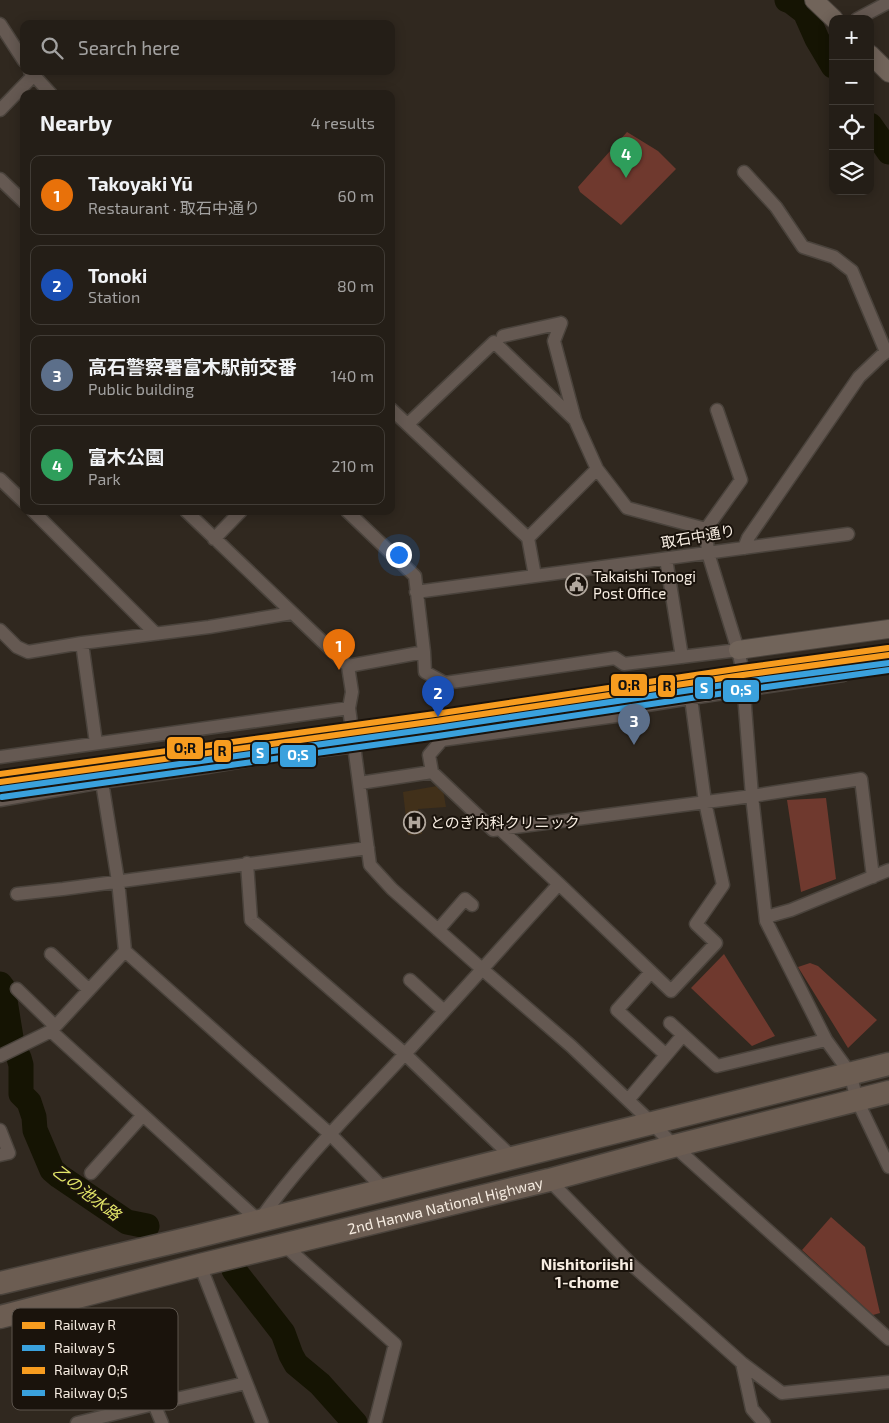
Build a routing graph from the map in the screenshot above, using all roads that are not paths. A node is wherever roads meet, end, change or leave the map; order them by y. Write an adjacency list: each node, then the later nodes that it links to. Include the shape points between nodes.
1 (814, 0): 3 (street)
2 (889, 2): 4 (street)
3 (830, 15)
4 (865, 15)
5 (0, 24): 6 (street)
6 (20, 55)
7 (874, 58): 8 (street)
8 (889, 73)
9 (30, 75): 12 (street)
10 (34, 75): 11 (street)
11 (48, 90)
12 (0, 110)
13 (744, 172): 17 (street, via 776,206 804,246 834,258 852,271)
14 (0, 180): 15 (street)
15 (20, 198)
16 (503, 336): 20 (street, via 561,323 554,341)
17 (887, 351): 33 (street, 取石中通り, via 859,377)
18 (717, 410): 29 (street, via 741,480)
19 (395, 413): 21 (street)
20 (575, 420): 21 (street, via 494,342); 22 (street)
21 (408, 424): 32 (street)
22 (597, 469): 29 (street, via 627,508); 32 (street)
23 (0, 479): 24 (street)
24 (20, 498)
25 (37, 515): 41 (street)
26 (190, 515): 31 (street)
27 (237, 515): 31 (street)
28 (351, 515): 37 (street, via 415,576)
29 (706, 530): 34 (street)
30 (848, 534): 33 (street)
31 (214, 538): 38 (street)
32 (528, 538): 36 (street)
33 (744, 548): 34 (street, 取石中通り)
34 (708, 553): 35 (street, 取石中通り); 43 (street)
35 (666, 559): 36 (street, 取石中通り); 45 (street)
36 (535, 576): 37 (street, 取石中通り)
37 (416, 592): 44 (street)
38 (292, 613): 41 (street); 46 (street)
39 (889, 629): 43 (street)
40 (0, 630): 42 (street, via 17,647 28,652)
41 (155, 633): 42 (street)
42 (82, 643): 51 (street)
43 (738, 650): 45 (street); 48 (street)
44 (424, 652): 45 (street, via 424,672 444,683 615,658 624,664); 46 (street)
45 (682, 657)
46 (348, 666): 50 (street, via 352,692)
47 (844, 675): 48 (street)
48 (744, 690): 49 (street); 57 (street)
49 (691, 698): 54 (street, via 647,705 624,715 442,740 429,755); 59 (street)
50 (349, 708): 51 (street); 52 (street)
51 (96, 743): 53 (street)
52 (355, 746): 55 (street); 56 (street)
53 (0, 756)
54 (432, 772): 56 (street); 60 (street, via 493,830)
55 (102, 782): 58 (street); 65 (street)
56 (360, 783): 61 (street)
57 (752, 796): 59 (street); 64 (street, via 861,779); 69 (street)
58 (0, 800)
59 (705, 802): 60 (street); 74 (street, via 723,885 696,924 716,943 671,991)
60 (500, 829): 66 (street)
61 (368, 848): 62 (street); 70 (street, via 370,865)
62 (246, 863): 65 (street); 83 (street, via 251,920)
63 (889, 870): 64 (street)
64 (873, 877): 69 (street)
65 (118, 881): 67 (street); 71 (street)
66 (559, 884): 73 (street); 74 (street)
67 (17, 894)
68 (465, 899): 70 (street)
69 (766, 917): 82 (street)
70 (438, 930): 73 (street)
71 (125, 951): 77 (street); 94 (street)
72 (51, 954): 77 (street)
73 (482, 969): 78 (street); 89 (street)
74 (651, 972): 84 (street, via 617,1010)
75 (410, 980): 78 (street)
76 (17, 989): 80 (street)
77 (89, 990): 80 (street)
78 (444, 1011): 83 (street)
79 (670, 1023): 81 (street)
80 (53, 1029): 85 (street); 91 (street)
81 (683, 1035): 82 (street, via 717,1066); 84 (street)
82 (826, 1040): 87 (street)
83 (405, 1054): 94 (street); 98 (street)
84 (666, 1055): 89 (street)
85 (0, 1056)
86 (889, 1064): 87 (highway, 2nd Hanwa National Highway)
87 (850, 1073): 90 (street); 92 (highway, 2nd Hanwa National Highway)
88 (889, 1092): 90 (highway, 2nd Hanwa National Highway)
89 (628, 1100): 92 (street)
90 (857, 1100): 95 (highway, 2nd Hanwa National Highway); 96 (street)
91 (143, 1114): 100 (street); 103 (street)
92 (652, 1123): 95 (street); 98 (highway, 2nd Hanwa National Highway)
93 (0, 1130): 97 (street, via 9,1153)
94 (330, 1134): 102 (street); 103 (street)
95 (674, 1146): 101 (highway, 2nd Hanwa National Highway); 108 (street)
96 (886, 1151): 99 (street)
97 (0, 1155)
98 (513, 1158): 102 (highway, 2nd Hanwa National Highway)
99 (889, 1167)
100 (91, 1173)
101 (549, 1180): 104 (highway, 2nd Hanwa National Highway); 109 (street, via 631,1264)
102 (384, 1189): 103 (highway, 2nd Hanwa National Highway)
103 (259, 1221): 106 (highway, 2nd Hanwa National Highway)
104 (284, 1245): 105 (highway, 2nd Hanwa National Highway); 118 (street, via 395,1344)
105 (200, 1265): 107 (highway, 2nd Hanwa National Highway); 111 (street)
106 (0, 1283)
107 (35, 1308)
108 (889, 1339)
109 (742, 1363): 110 (street, via 782,1393); 119 (street, via 752,1409)
110 (889, 1382)
111 (246, 1383): 112 (street); 117 (street)
112 (178, 1399)
113 (130, 1410): 115 (street)
114 (157, 1410): 116 (street)
115 (77, 1423)
116 (162, 1423)
117 (262, 1423)
118 (376, 1423)
119 (764, 1423)

